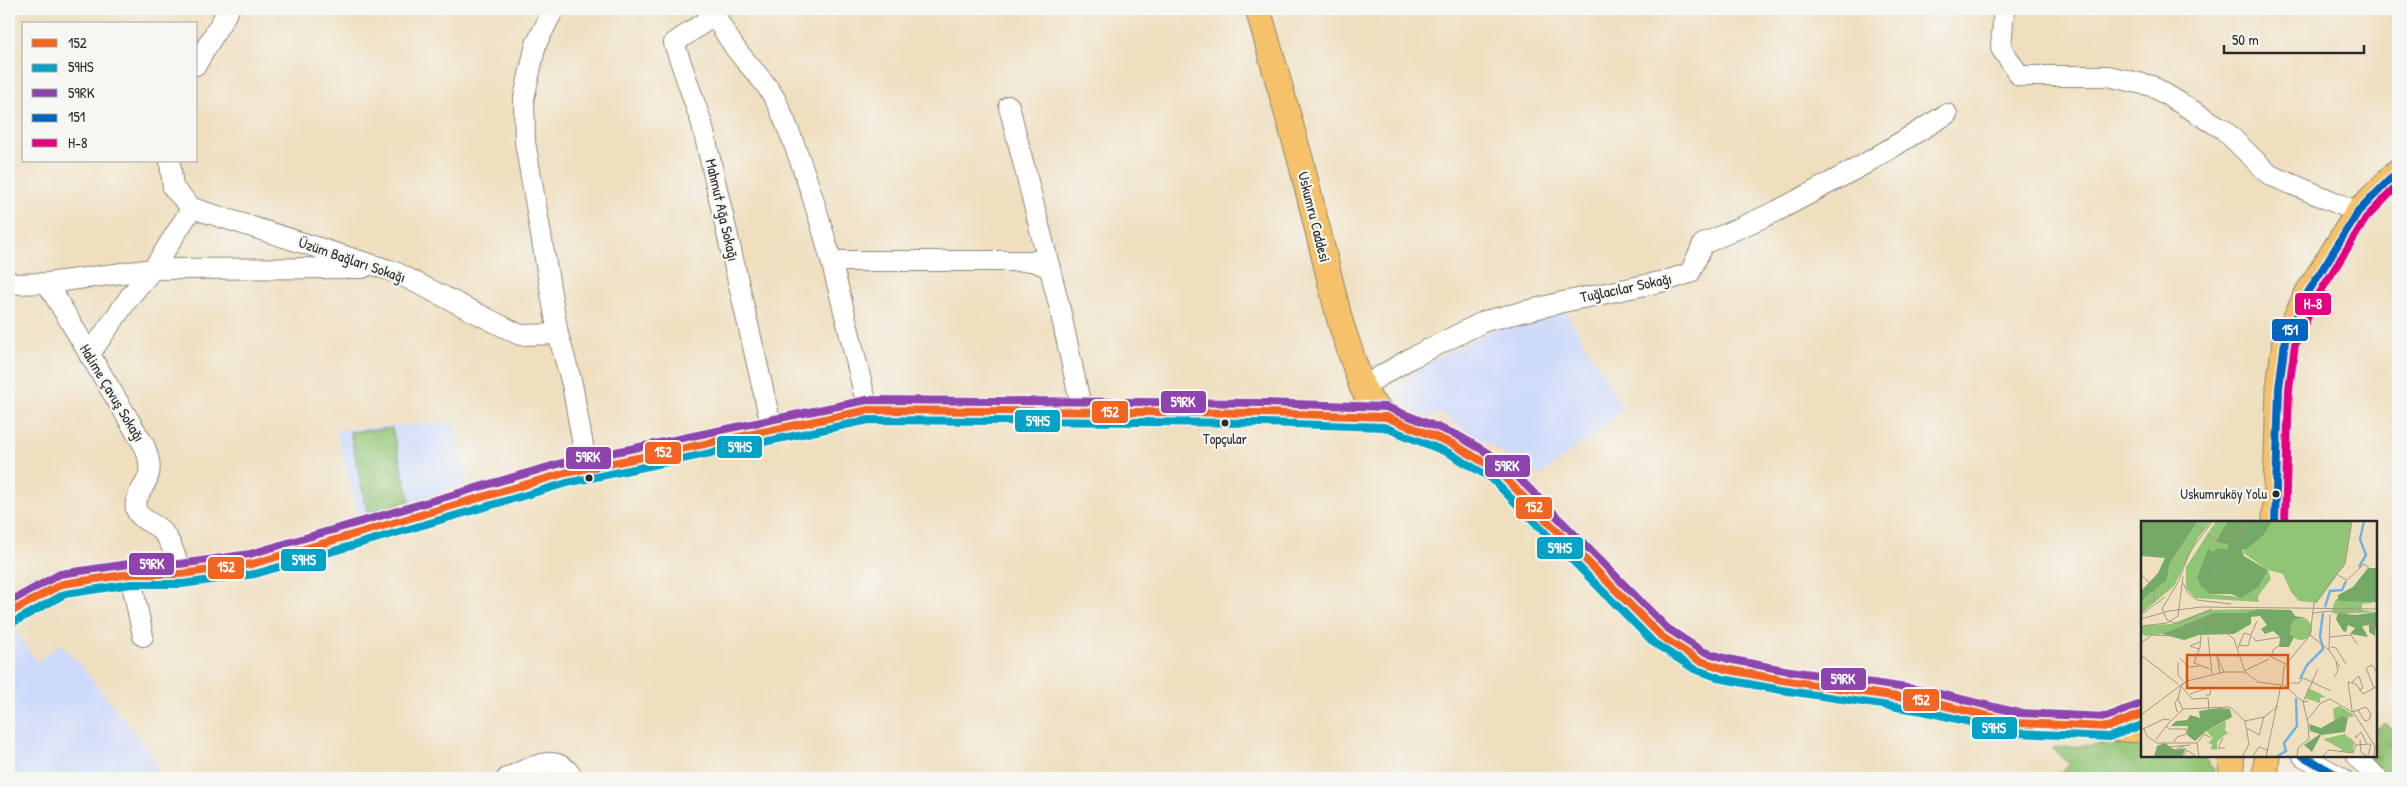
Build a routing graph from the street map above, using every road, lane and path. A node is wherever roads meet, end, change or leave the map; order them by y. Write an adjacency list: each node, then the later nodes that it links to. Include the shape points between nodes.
1 (229, 9): 6 (street)
2 (554, 9): 19 (street, via 536,44 524,98 525,142)
3 (1258, 9): 21 (main road, Uskumru Caddesi, via 1301,162 1340,321)
4 (2004, 9): 12 (street, via 2001,48 2020,76 2108,76 2152,86 2223,129 2270,175)
5 (714, 12): 13 (street, Mahmut Ağa Sokağı, via 736,48 778,103 807,181); 25 (street, Mahmut Ağa Sokağı, via 674,43 702,124)
6 (198, 62)
7 (1009, 106): 15 (street)
8 (1947, 114): 21 (street, Tuğlacılar Sokağı, via 1854,170 1777,211 1703,244 1690,273 1665,282 1485,321)
9 (170, 162): 11 (street, Üzüm Bağları Sokağı, via 173,188)
10 (2398, 171): 12 (main road)
11 (192, 208): 14 (street, Üzüm Bağları Sokağı); 16 (street)
12 (2358, 212): 27 (main road, via 2307,294 2285,341 2278,388)
13 (831, 261): 15 (street, via 1033,261); 22 (street, Mahmut Ağa Sokağı)
14 (382, 268): 16 (street); 19 (street, Üzüm Bağları Sokağı, via 520,335)
15 (1050, 268): 23 (street)
16 (153, 269): 18 (street); 20 (street)
17 (9, 281): 18 (street, via 12,284)
18 (47, 283): 20 (street, Halime Çavuş Sokağı)
19 (558, 334): 26 (street, via 572,384)
20 (89, 355): 29 (street, Halime Çavuş Sokağı, via 147,453 149,476 136,508 139,514 162,530 172,546)
21 (1362, 387): 24 (main road, Uskumru Caddesi)
22 (868, 410): 23 (street); 25 (street)
23 (1082, 411): 24 (street)
24 (1386, 417): 33 (main road, via 1453,444 1497,470 1661,636 1698,660 1782,680 1926,701 2018,723)
25 (772, 429): 26 (street)
26 (587, 468): 29 (street, via 252,564)
27 (2275, 521)
28 (130, 574): 29 (street); 30 (street, via 62,584); 31 (street)
29 (181, 574)
30 (9, 613)
31 (143, 636)
32 (2141, 714): 33 (main road)
33 (2108, 727): 34 (main road)
34 (2141, 730)
35 (2266, 757): 40 (main road)
36 (2305, 757): 41 (street)
37 (2357, 757): 42 (street)
38 (507, 778): 39 (street, via 549,762 563,766)
39 (573, 778)
40 (2265, 778)
41 (2342, 778)
42 (2377, 778)

